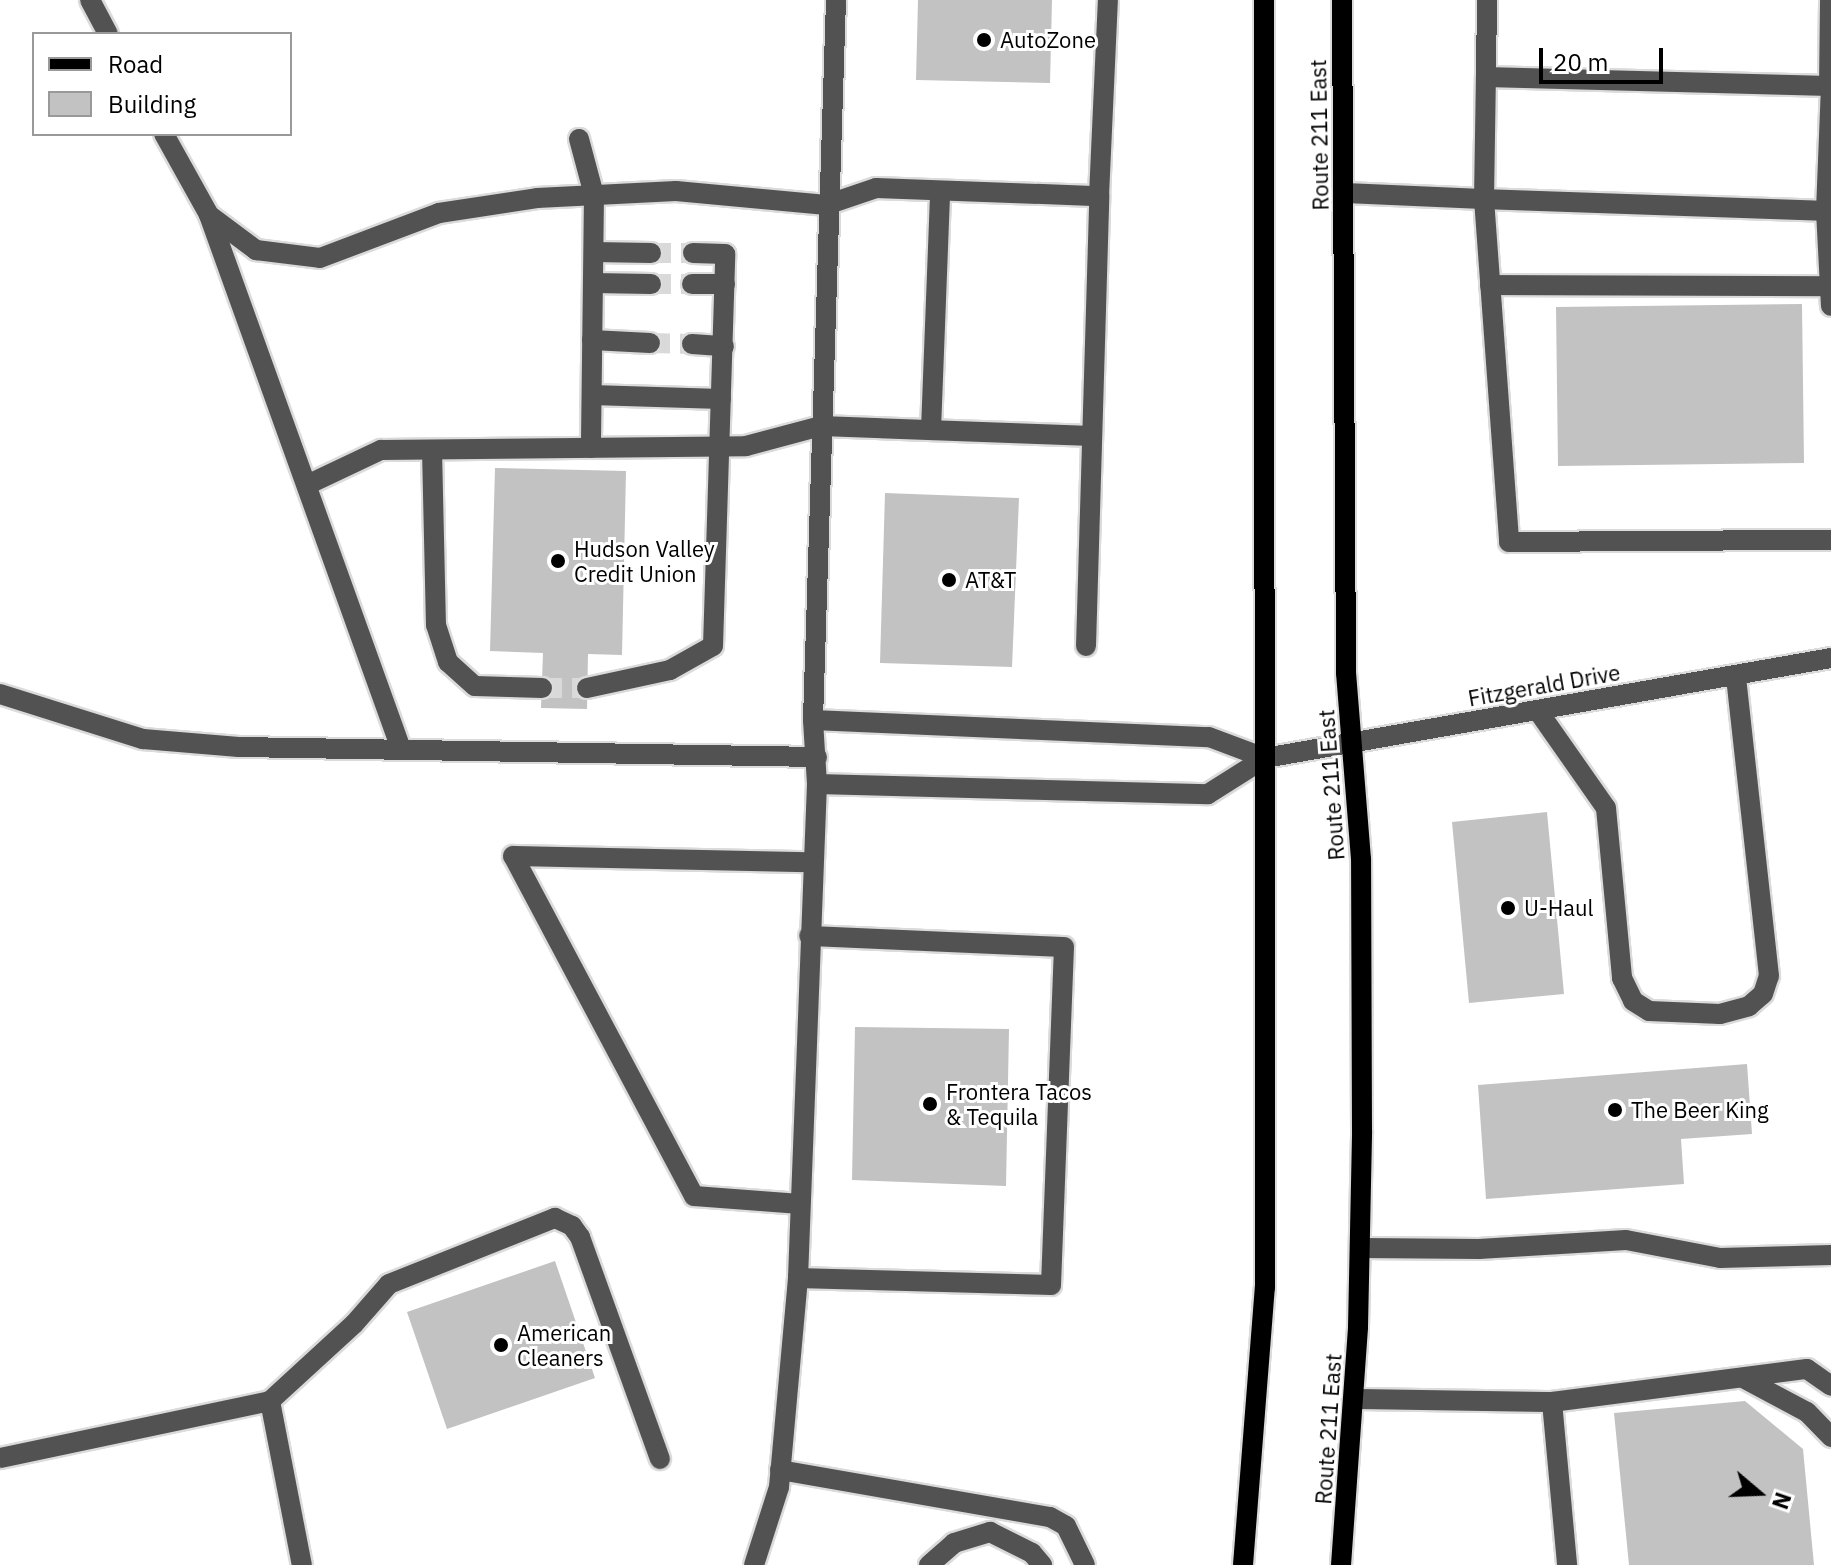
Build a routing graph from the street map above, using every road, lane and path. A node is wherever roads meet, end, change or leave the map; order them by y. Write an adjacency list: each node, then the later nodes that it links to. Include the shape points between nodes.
1 (90, 0): 8 (street)
2 (836, 0): 18 (street)
3 (1108, 0): 16 (street)
4 (1264, 0): 55 (main road)
5 (1342, 0): 14 (main road, Route 211 East)
6 (1487, 0): 9 (street)
7 (1830, 0): 10 (street)
8 (107, 32)
9 (1486, 77): 10 (street); 17 (street)
10 (1830, 86): 19 (street)
11 (165, 136): 20 (street)
12 (579, 139): 15 (street)
13 (940, 191): 16 (street); 18 (street, via 876,188); 37 (street)
14 (1344, 193): 17 (street); 52 (main road, Route 211 East, via 1346,673)
15 (594, 195): 18 (street, via 676,191); 20 (street, via 439,213 320,258 256,250); 21 (street)
16 (1099, 196): 38 (street)
17 (1484, 199): 19 (street); 28 (street)
18 (826, 205): 36 (street)
19 (1826, 211): 29 (street)
20 (209, 215): 42 (street)
21 (594, 252): 22 (street); 24 (street)
22 (651, 253)
23 (693, 253): 27 (street, via 725,254)
24 (593, 283): 25 (street); 30 (street)
25 (651, 284)
26 (692, 284): 27 (street)
27 (725, 284): 33 (street)
28 (1490, 285): 29 (street); 43 (street, via 1509,542)
29 (1830, 296)
30 (592, 340): 31 (street); 34 (street)
31 (650, 343)
32 (692, 344): 33 (street)
33 (724, 346): 35 (street)
34 (592, 395): 35 (street); 40 (street)
35 (721, 399): 39 (street)
36 (821, 426): 37 (street); 39 (street, via 746,446); 51 (street)
37 (931, 430): 38 (street)
38 (1092, 436): 44 (street)
39 (719, 447): 40 (street); 48 (street, via 713,646 670,670)
40 (591, 448): 41 (street)
41 (432, 450): 42 (street, via 381,450); 47 (street, via 436,625 448,662 475,686)
42 (309, 484): 53 (street)
43 (1831, 540)
44 (1086, 646)
45 (1831, 658): 46 (street, Fitzgerald Drive)
46 (1736, 676): 50 (street, Fitzgerald Drive); 50 (street, via 1769,976 1763,994 1749,1006 1720,1014 1649,1011 1633,1001 1622,978 1606,808)
47 (542, 688)
48 (587, 688)
49 (0, 694): 53 (street, via 143,739)
50 (1538, 711): 52 (street, Fitzgerald Drive)
51 (813, 720): 54 (street); 55 (street, via 1209,737)
52 (1352, 740): 55 (street, Fitzgerald Drive); 60 (main road, Route 211 East, via 1361,859)
53 (401, 749): 54 (street)
54 (817, 757): 56 (street)
55 (1265, 758): 56 (street, via 1208,794); 77 (main road, via 1265,1288)
56 (817, 784): 57 (street)
57 (810, 862): 58 (street); 59 (street, via 513,856 694,1196)
58 (809, 936): 59 (street); 62 (street, via 1064,947 1051,1285)
59 (800, 1204): 62 (street)
60 (1361, 1248): 61 (street, via 1479,1249 1626,1240 1720,1258); 65 (main road, Route 211 East)
61 (1831, 1255)
62 (798, 1278): 71 (street)
63 (1742, 1378): 64 (street, via 1807,1369); 67 (street); 68 (street, via 1807,1412)
64 (1831, 1386)
65 (1354, 1399): 67 (street); 78 (main road, Route 211 East)
66 (270, 1401): 69 (street); 70 (street, via 389,1284 546,1220 564,1222 580,1237); 72 (street)
67 (1552, 1402): 79 (street)
68 (1831, 1437)
69 (0, 1458)
70 (660, 1459)
71 (780, 1470): 73 (street); 76 (street, via 1050,1517 1066,1526)
72 (302, 1565)
73 (754, 1565)
74 (929, 1565): 75 (street, via 954,1543 990,1532 1032,1553)
75 (1042, 1565)
76 (1085, 1565)
77 (1243, 1565)
78 (1341, 1565)
79 (1567, 1565)

